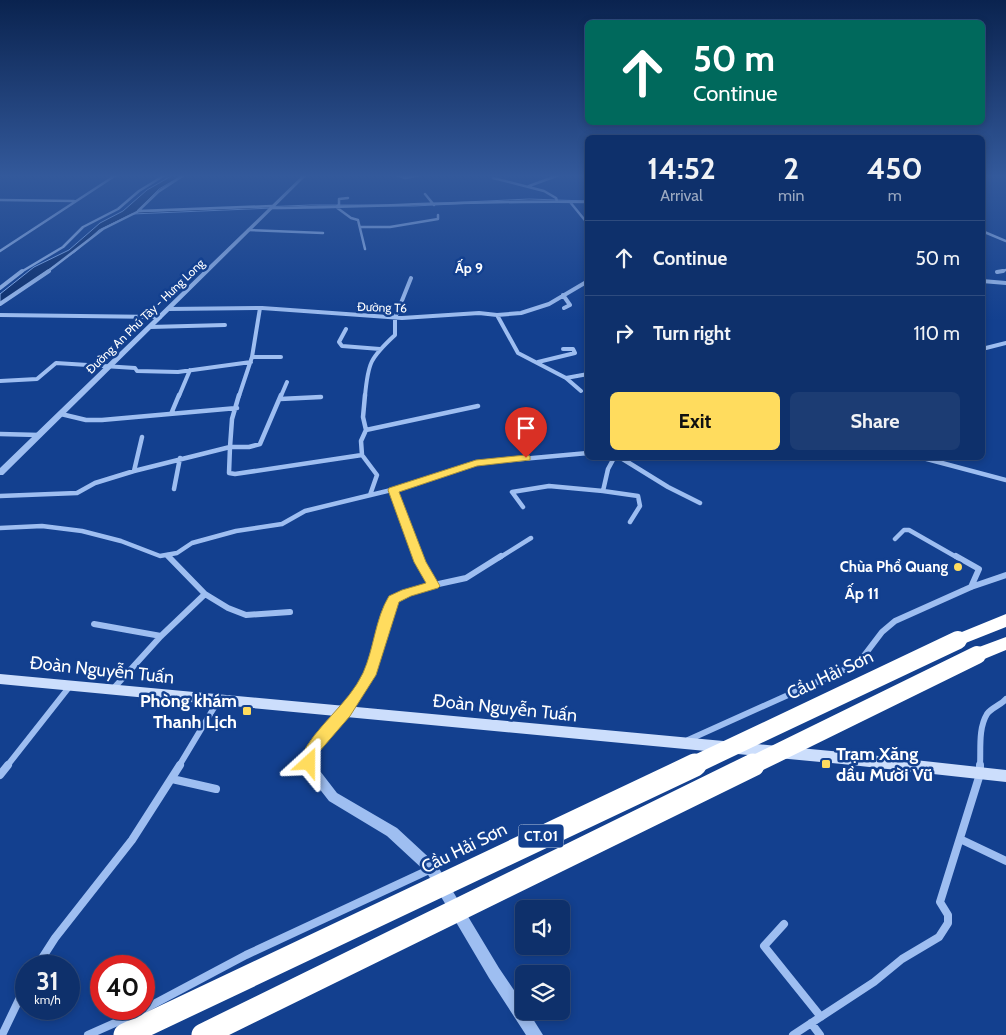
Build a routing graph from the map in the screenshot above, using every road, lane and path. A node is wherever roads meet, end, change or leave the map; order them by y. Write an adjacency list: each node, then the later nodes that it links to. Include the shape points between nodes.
1 (42, 223): 13 (street)
2 (92, 223): 20 (street, via 78,231 63,247 23,270)
3 (116, 223): 22 (street)
4 (255, 223): 8 (street, Đường An Phú Tây - Hưng Long)
5 (359, 223): 7 (street)
6 (412, 223): 7 (street)
7 (360, 227): 12 (street)
8 (248, 230): 10 (street); 25 (street, Đường An Phú Tây - Hưng Long)
9 (985, 232): 11 (street)
10 (323, 233)
11 (1006, 241)
12 (365, 249)
13 (0, 251)
14 (1006, 270): 15 (street)
15 (997, 272)
16 (411, 278): 29 (street)
17 (985, 281): 19 (street)
18 (585, 283): 21 (street, Đường T6)
19 (1006, 283)
20 (0, 288)
21 (563, 296): 24 (street, via 570,305); 27 (street, Đường T6, via 521,313)
22 (0, 304)
23 (260, 308): 25 (street, Đường T6); 29 (street, Đường T6); 38 (street)
24 (564, 308)
25 (168, 309): 28 (street, Đường An Phú Tây - Hưng Long)
26 (0, 315): 28 (street)
27 (497, 315): 29 (street, Đường T6, via 479,313); 39 (street, via 516,350)
28 (160, 317): 31 (street, Đường An Phú Tây - Hưng Long)
29 (395, 318): 35 (street, via 396,335)
30 (225, 325): 31 (street)
31 (150, 327): 40 (street, Đường An Phú Tây - Hưng Long)
32 (346, 328): 35 (street, via 339,342 342,346)
33 (1006, 343): 34 (street)
34 (985, 348)
35 (380, 349): 53 (street, via 368,366 363,417)
36 (563, 349): 39 (street, via 573,349 575,353)
37 (282, 357): 38 (street)
38 (252, 359): 41 (street); 50 (street)
39 (537, 362): 43 (street)
40 (110, 367): 41 (street, via 135,368 140,372); 44 (street, via 56,363 37,379); 51 (street, Đường An Phú Tây - Hưng Long)
41 (190, 370): 52 (street)
42 (585, 375): 43 (street)
43 (566, 378): 46 (street)
44 (0, 381)
45 (287, 382): 48 (street)
46 (581, 391)
47 (321, 397): 48 (street)
48 (280, 398): 57 (street, via 260,444)
49 (478, 406): 53 (street)
50 (237, 408): 52 (street); 57 (street, via 232,419)
51 (61, 414): 52 (street, via 86,420); 55 (street, Đường An Phú Tây - Hưng Long)
52 (171, 414)
53 (366, 430): 59 (street, via 361,441)
54 (0, 434): 55 (street)
55 (39, 435): 65 (street, Đường An Phú Tây - Hưng Long)
56 (142, 437): 64 (street)
57 (230, 447): 59 (street, via 227,468 231,474); 60 (street)
58 (585, 453): 68 (street, via 476,463)
59 (362, 455): 70 (street, via 377,476)
60 (180, 458): 64 (street); 67 (street)
61 (613, 460): 69 (street)
62 (624, 460): 72 (street)
63 (931, 460): 66 (street)
64 (134, 470): 71 (street, via 95,482 77,493)
65 (0, 473)
66 (1006, 480)
67 (174, 489)
68 (393, 490): 70 (street); 80 (street, via 420,562)
69 (603, 492): 73 (street, via 549,486 512,492); 74 (street, via 638,496 640,506)
70 (370, 495): 78 (street, via 306,511 282,524 236,531 192,543)
71 (0, 496)
72 (700, 502)
73 (523, 507)
74 (630, 522)
75 (0, 528): 78 (street, via 84,530)
76 (531, 538): 80 (street, via 466,578)
77 (895, 539): 81 (street, via 904,530 909,530 979,568)
78 (168, 556): 82 (street)
79 (1006, 574): 81 (street)
80 (434, 586): 93 (street, via 393,599 374,666)
81 (971, 587): 94 (street, via 895,621 867,655 848,668)
82 (206, 594): 83 (street, via 246,615); 86 (street)
83 (290, 612)
84 (1006, 620): 110 (highway, Cầu Hải Sơn / CT.01, bridge)
85 (94, 624): 86 (street)
86 (161, 636): 90 (street)
87 (1006, 643): 111 (highway, CT.01, bridge)
88 (0, 679): 89 (main road, Đoàn Nguyễn Tuấn)
89 (70, 686): 90 (main road, Đoàn Nguyễn Tuấn); 96 (street)
90 (112, 690): 92 (main road, Đoàn Nguyễn Tuấn)
91 (1006, 698): 95 (street, via 988,712 981,728)
92 (218, 700): 93 (main road, Đoàn Nguyễn Tuấn); 98 (street)
93 (345, 712): 94 (main road, Đoàn Nguyễn Tuấn); 102 (street, via 312,749 308,757 312,768 333,797 392,832)
94 (678, 744): 95 (main road, Đoàn Nguyễn Tuấn)
95 (980, 774): 97 (main road, Đoàn Nguyễn Tuấn); 100 (street)
96 (0, 775)
97 (1006, 776)
98 (172, 779): 99 (street); 104 (street, via 118,860)
99 (216, 790)
100 (960, 839): 101 (street); 106 (street, via 940,902 948,915 948,923 939,937 902,959)
101 (1006, 861)
102 (432, 869): 109 (street, via 246,955); 112 (street)
103 (784, 924): 106 (street, via 764,946)
104 (44, 955)
105 (15, 1008): 108 (street)
106 (821, 1017): 107 (street)
107 (811, 1023): 113 (street); 114 (street)
108 (2, 1035)
109 (88, 1035)
110 (125, 1035)
111 (203, 1035)
112 (535, 1035)
113 (793, 1035)
114 (820, 1035)

